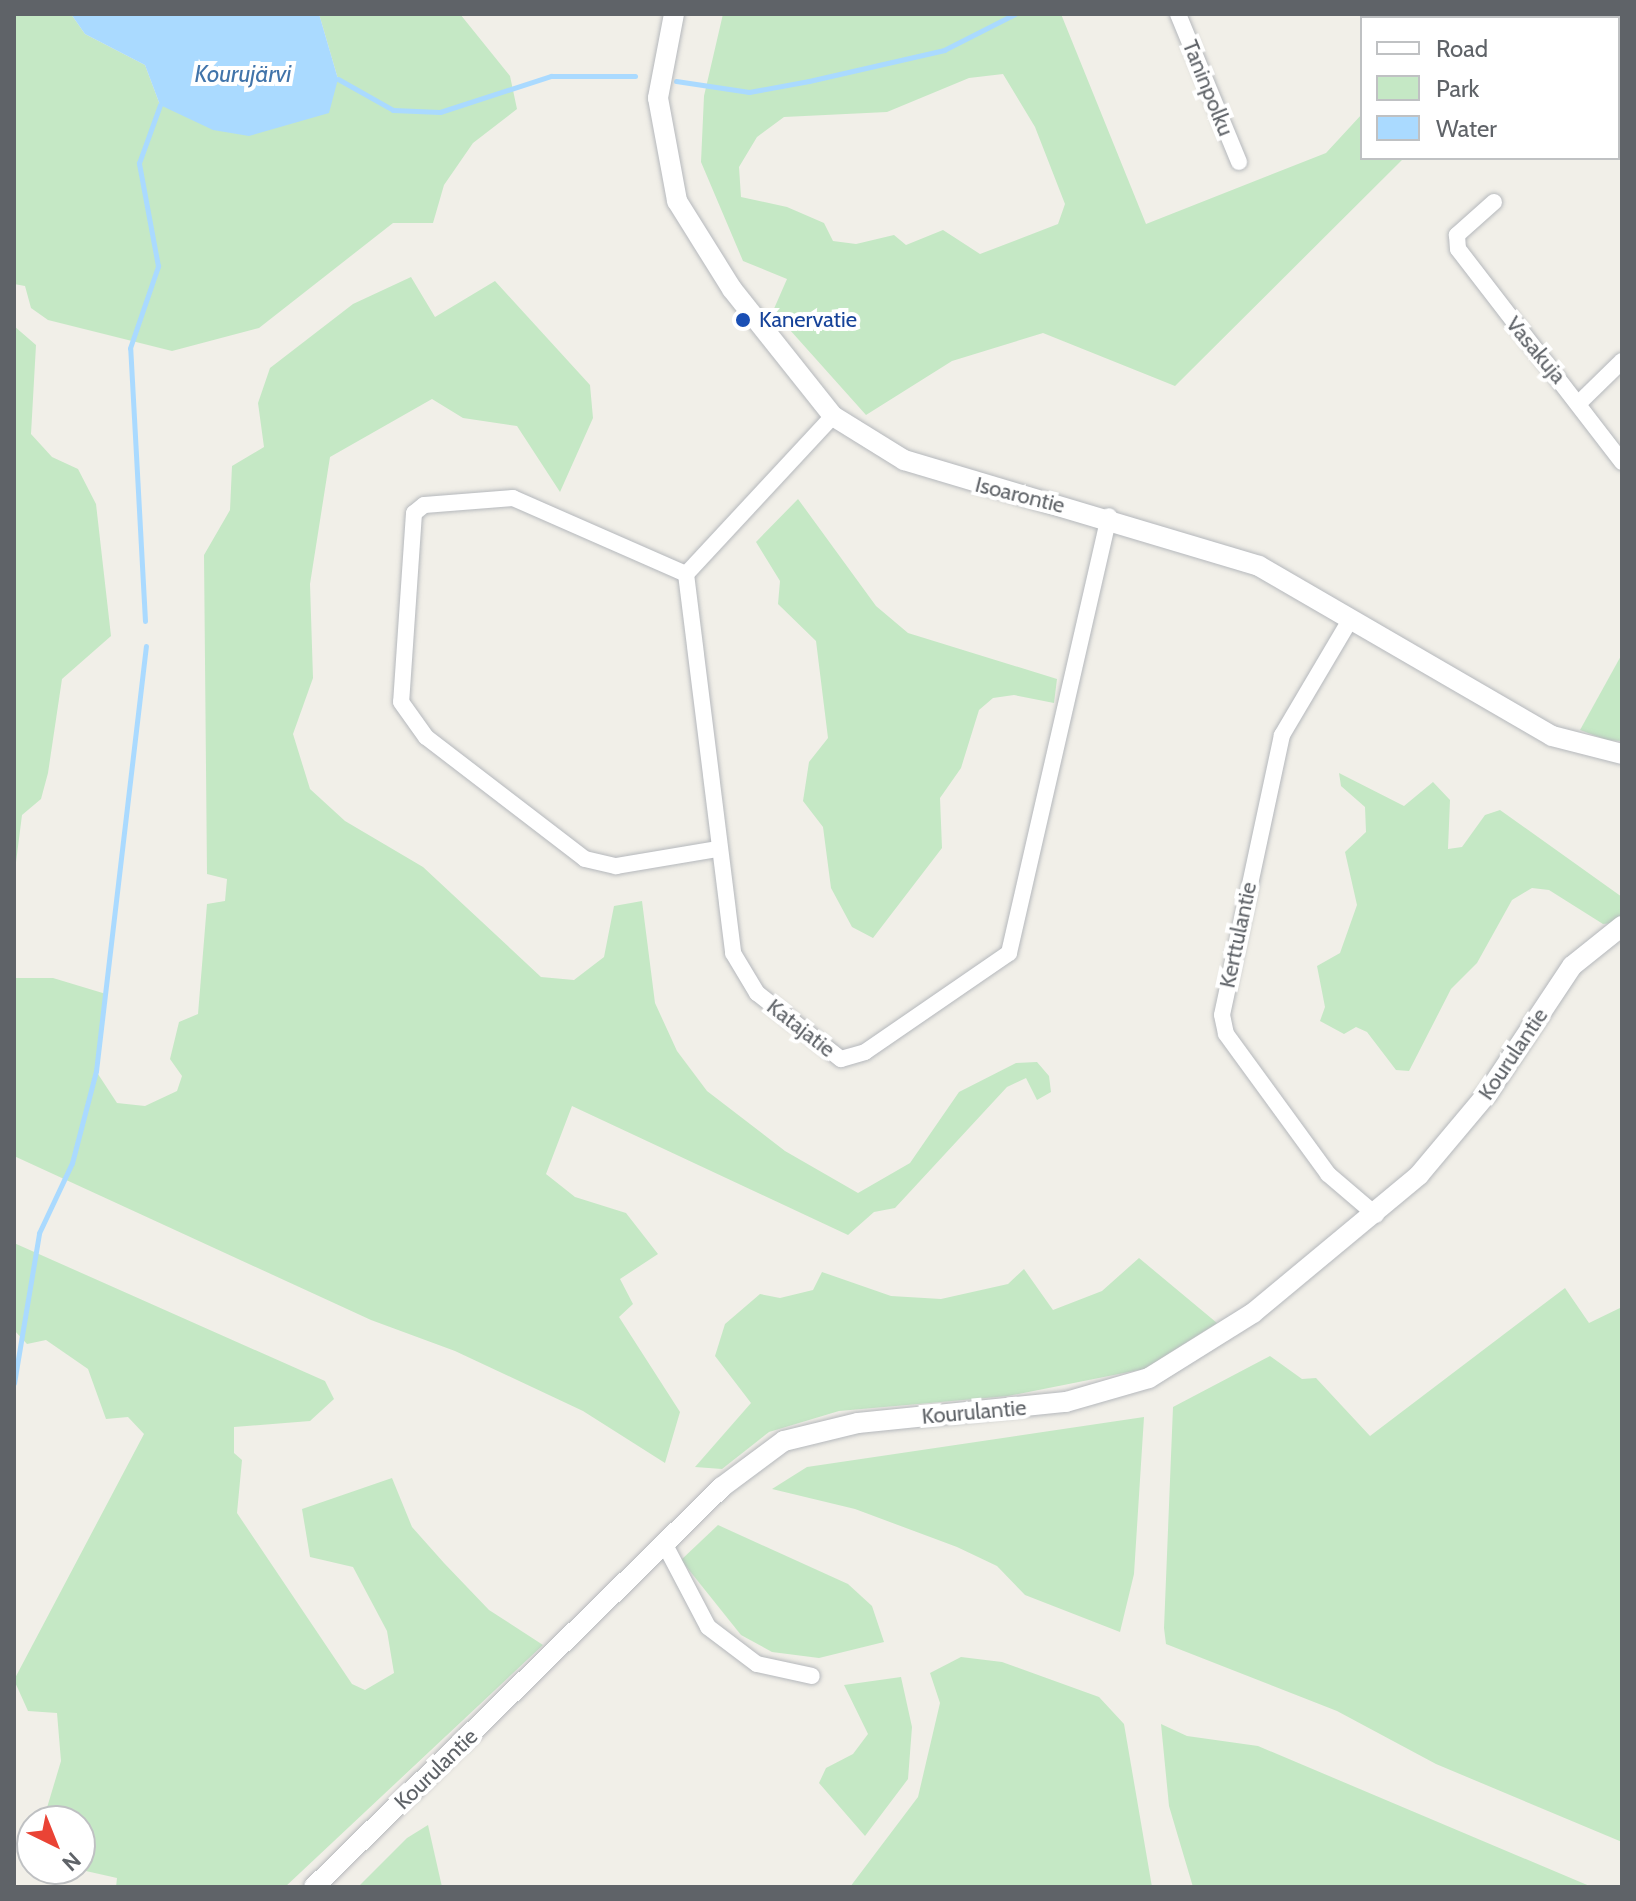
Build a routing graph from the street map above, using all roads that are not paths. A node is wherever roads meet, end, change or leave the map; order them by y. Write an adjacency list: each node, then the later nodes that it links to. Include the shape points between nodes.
1 (674, 14): 7 (street, Isoarontie, via 658,98 677,201 732,289)
2 (1178, 14): 3 (street, Taninpolku)
3 (1239, 162)
4 (1494, 202): 6 (street, Vasakuja, via 1457,235 1475,274)
5 (1622, 361): 6 (street)
6 (1579, 403): 8 (street, Vasakuja)
7 (833, 416): 9 (street, Isoarontie, via 904,460); 10 (street)
8 (1622, 462)
9 (1109, 516): 11 (street, Isoarontie, via 1259,566); 13 (street, Katajatie, via 1009,953 865,1052 841,1059 757,993 733,953)
10 (686, 574): 13 (street, Katajatie); 13 (street, via 513,498 424,505 414,513 401,702 426,737 585,859 616,866)
11 (1350, 620): 12 (street, Isoarontie, via 1552,736); 15 (street, Kerttulantie, via 1282,735 1222,1015 1226,1034 1328,1174)
12 (1622, 754)
13 (718, 849)
14 (1622, 926): 15 (street, Kourulantie, via 1572,966 1459,1132)
15 (1376, 1215): 16 (street, Kourulantie, via 1216,1340 1149,1378 1066,1402 816,1429 755,1458)
16 (665, 1545): 17 (street, via 708,1627 757,1664); 18 (street, Kourulantie)
17 (812, 1676)
18 (314, 1887)

